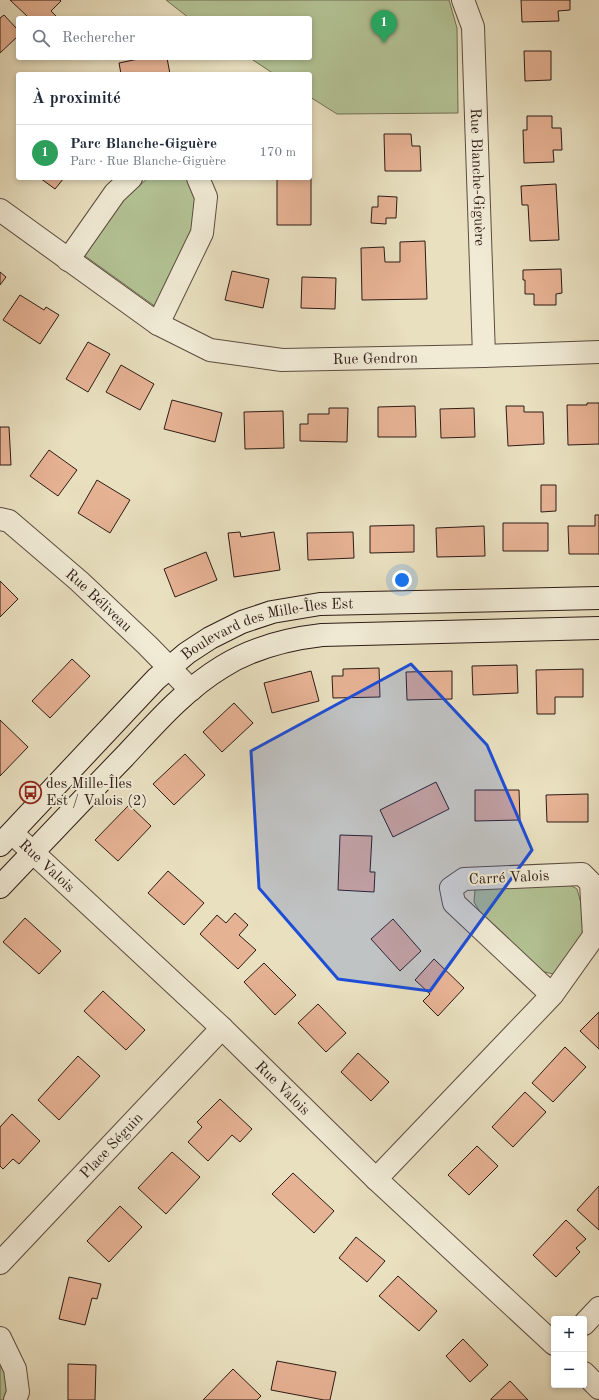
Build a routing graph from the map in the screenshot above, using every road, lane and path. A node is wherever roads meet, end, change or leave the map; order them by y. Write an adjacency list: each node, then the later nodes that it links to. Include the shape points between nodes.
1 (464, 0): 8 (street, Rue Blanche-Giguère, via 473,27)
2 (129, 180): 5 (street, via 115,193)
3 (199, 180): 6 (street, via 206,197 202,233)
4 (0, 210): 5 (street, Rue Gendron)
5 (68, 260): 6 (street, Rue Gendron)
6 (158, 324): 8 (street, Rue Gendron, via 210,350 282,360)
7 (599, 352): 8 (street, Rue Gendron)
8 (484, 356)
9 (0, 519): 12 (street, Rue Béliveau, via 9,521 79,581)
10 (599, 598): 12 (street, Boulevard des Mille-Îles Est, via 338,603 288,608 225,629)
11 (599, 628): 13 (street, Boulevard des Mille-Îles Est, via 304,637 272,645 239,658)
12 (169, 668): 13 (street, Rue Béliveau); 14 (street, Boulevard des Mille-Îles Est)
13 (190, 690): 15 (street, Boulevard des Mille-Îles Est)
14 (6, 839): 15 (street, Rue Valois)
15 (32, 853): 16 (street, Boulevard des Mille-Îles Est); 18 (street, Rue Valois)
16 (0, 887)
17 (552, 995): 17 (street, Carré Valois, via 594,936 591,884 582,874 464,879 451,888 454,903); 19 (street, Carré Valois)
18 (222, 1028): 19 (street, Rue Valois); 20 (street, Place Séguin)
19 (376, 1179): 24 (street, Rue Valois)
20 (0, 1263)
21 (599, 1308): 22 (street)
22 (587, 1321)
23 (0, 1338): 27 (street, via 15,1370 18,1392)
24 (551, 1341)
25 (587, 1376): 26 (street)
26 (599, 1388)
27 (14, 1400)

